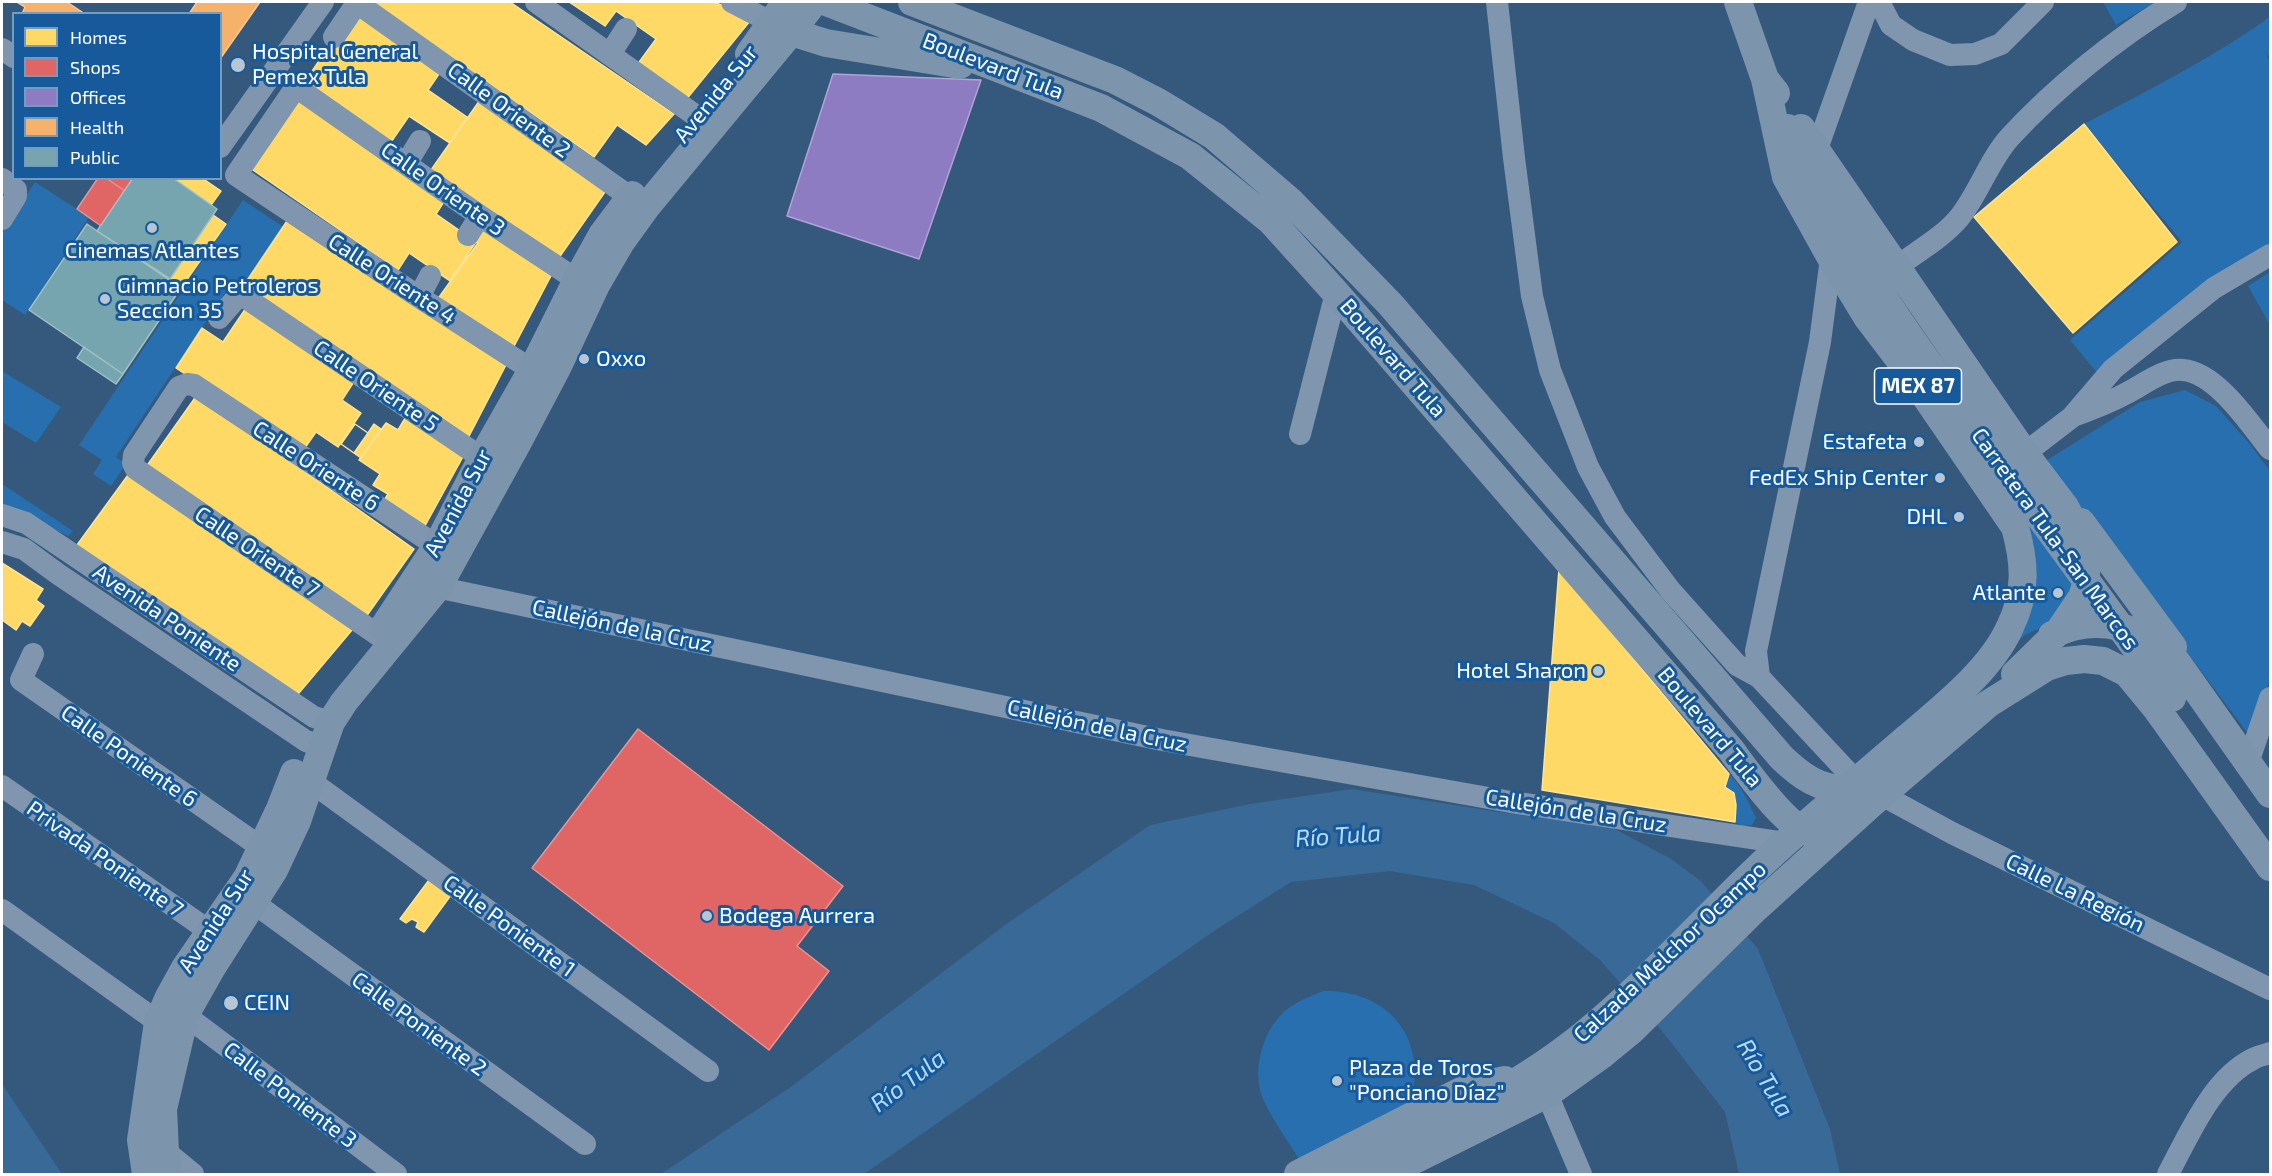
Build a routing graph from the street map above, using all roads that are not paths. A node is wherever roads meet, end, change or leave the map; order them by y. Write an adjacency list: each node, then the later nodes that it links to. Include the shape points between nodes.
1 (323, 2): 21 (street)
2 (536, 2): 16 (street)
3 (732, 2): 13 (street)
4 (814, 2): 13 (main road, Avenida Sur)
5 (826, 2): 17 (main road, Boulevard Tula)
6 (912, 2): 49 (main road, Boulevard Tula, via 1115,80 1214,136 1291,202 1390,304)
7 (1497, 2): 48 (street, Calle La Región, via 1537,317 1562,405)
8 (1738, 2): 18 (main road, MEX 87)
9 (1869, 2): 23 (street)
10 (1879, 2): 11 (street, via 1891,25 1913,40 1950,55 1975,54 2001,44)
11 (2043, 2)
12 (2176, 2): 32 (street, via 2064,84 2009,139 1958,218)
13 (783, 19): 17 (main road, via 826,43 941,63); 19 (main road, Avenida Sur); 44 (main road, Avenida Sur, via 621,242 557,368)
14 (626, 29): 16 (street)
15 (334, 37): 26 (street, Calle Oriente 2, via 357,3 457,84)
16 (610, 54): 19 (street)
17 (986, 64): 35 (main road, Boulevard Tula, via 1101,108 1190,156 1271,221)
18 (1766, 80): 23 (main road, MEX 87); 23 (main road, MEX 87)
19 (699, 118): 26 (main road, Avenida Sur)
20 (420, 141): 22 (street)
21 (222, 144)
22 (406, 164): 25 (street, Calle Oriente 3, via 296,87 236,175); 27 (street, Calle Oriente 3)
23 (1804, 165): 31 (main road, MEX 87); 32 (main road, MEX 87); 72 (main road, Carretera Tula-San Marcos, via 1847,241 1940,380)
24 (2, 179): 28 (street, via 16,190)
25 (253, 188): 36 (street, Calle Oriente 4)
26 (630, 197): 34 (main road, Avenida Sur, via 602,235)
27 (480, 216): 29 (street); 34 (street, Calle Oriente 3)
28 (2, 219)
29 (468, 235)
30 (2271, 255): 39 (street, via 2214,288 2113,369)
31 (1831, 258): 43 (main road, MEX 87); 57 (street, via 1820,342 1756,651)
32 (1898, 266): 42 (main road, MEX 87)
33 (430, 276): 36 (street)
34 (577, 280): 38 (main road, Avenida Sur)
35 (1336, 293): 40 (street); 71 (main road, Boulevard Tula, via 1755,782)
36 (419, 297): 38 (street, Calle Oriente 4)
37 (219, 318): 44 (street, Calle Oriente 5, via 240,294 374,398)
38 (532, 369): 44 (main road, Avenida Sur)
39 (2072, 417): 41 (street, via 2124,395 2156,376 2182,369 2204,378 2225,394); 42 (street)
40 (1300, 434)
41 (2271, 450)
42 (2025, 454): 43 (street, via 1998,473); 46 (main road, MEX 87)
43 (1971, 463): 59 (main road, MEX 87, via 2015,527 2024,571 2010,629)
44 (492, 464): 51 (main road, Avenida Sur)
45 (136, 469): 51 (street, Calle Oriente 6, via 134,455 179,387 187,384); 54 (street, Calle Oriente 7)
46 (2065, 507): 53 (main road, MEX 87, via 2083,548 2086,584); 56 (main road, via 2076,515 2175,650)
47 (2, 515): 62 (street, Avenida Poniente, via 26,523)
48 (1615, 518): 49 (street); 57 (street, Calle La Región, via 1670,590 1737,665)
49 (1593, 538): 64 (main road, Boulevard Tula)
50 (2, 542): 62 (street, Avenida Poniente, via 24,549 58,574)
51 (446, 550): 52 (main road, Avenida Sur)
52 (426, 585): 54 (main road, Avenida Sur); 62 (main road, Avenida Sur, via 344,702); 71 (street, Callejón de la Cruz, via 1162,740 1511,802)
53 (2059, 632): 56 (main road, via 2113,625 2149,637); 59 (main road, via 2026,648 1992,672)
54 (378, 635): 62 (main road, Avenida Sur, via 335,687)
55 (33, 654): 73 (street, Calle Poniente 6, via 21,680)
56 (2176, 661): 58 (main road)
57 (1760, 677): 67 (street, Calle La Región)
58 (2196, 690): 61 (main road, via 2181,683 2167,685 2160,691); 63 (main road)
59 (1978, 695): 61 (main road, via 2047,667 2084,659 2103,661 2127,673); 67 (main road, Calzada Melchor Ocampo); 69 (main road, Calzada Melchor Ocampo)
60 (2271, 698): 63 (street)
61 (2156, 708): 74 (main road)
62 (318, 731): 65 (main road, Avenida Sur); 73 (main road, Avenida Sur)
63 (2248, 763): 68 (main road)
64 (1800, 775): 67 (main road, Boulevard Tula, via 1829,789); 71 (main road, via 1817,800)
65 (310, 781): 76 (main road, Avenida Sur, via 297,821); 83 (street, Calle Poniente 1)
66 (2, 786): 78 (street, Privada Poniente 7)
67 (1851, 786): 69 (street, Calle La Región); 71 (main road, Calzada Melchor Ocampo)
68 (2271, 794)
69 (1881, 796): 70 (main road, Calzada Melchor Ocampo); 79 (street, Calle La Región)
70 (1857, 817): 71 (main road); 75 (main road, Calzada Melchor Ocampo)
71 (1806, 829): 75 (main road, Calzada Melchor Ocampo)
72 (2271, 833)
73 (262, 848): 78 (main road, Avenida Sur)
74 (2271, 867)
75 (1746, 900): 84 (main road, Calzada Melchor Ocampo, via 1630,1031 1567,1064)
76 (254, 903): 78 (main road, Avenida Sur); 86 (street, Calle Poniente 2)
77 (2, 910): 81 (street)
78 (218, 938): 80 (main road, Avenida Sur); 81 (main road, Avenida Sur, via 174,987)
79 (2271, 989)
80 (185, 1015): 87 (main road, Avenida Sur, via 163,1109); 91 (street, Calle Poniente 3)
81 (158, 1022): 87 (main road, Avenida Sur)
82 (2271, 1053): 95 (street, via 2253,1059 2218,1089)
83 (708, 1071)
84 (1539, 1084): 85 (main road, via 1467,1088); 88 (main road, Calzada Melchor Ocampo); 93 (main road, via 1494,1139); 94 (street)
85 (1386, 1129): 88 (main road); 92 (main road)
86 (585, 1144)
87 (157, 1155): 89 (main road); 90 (street)
88 (1375, 1171)
89 (146, 1174)
90 (193, 1174)
91 (396, 1174)
92 (1298, 1174)
93 (1425, 1174)
94 (1581, 1174)
95 (2168, 1174)

